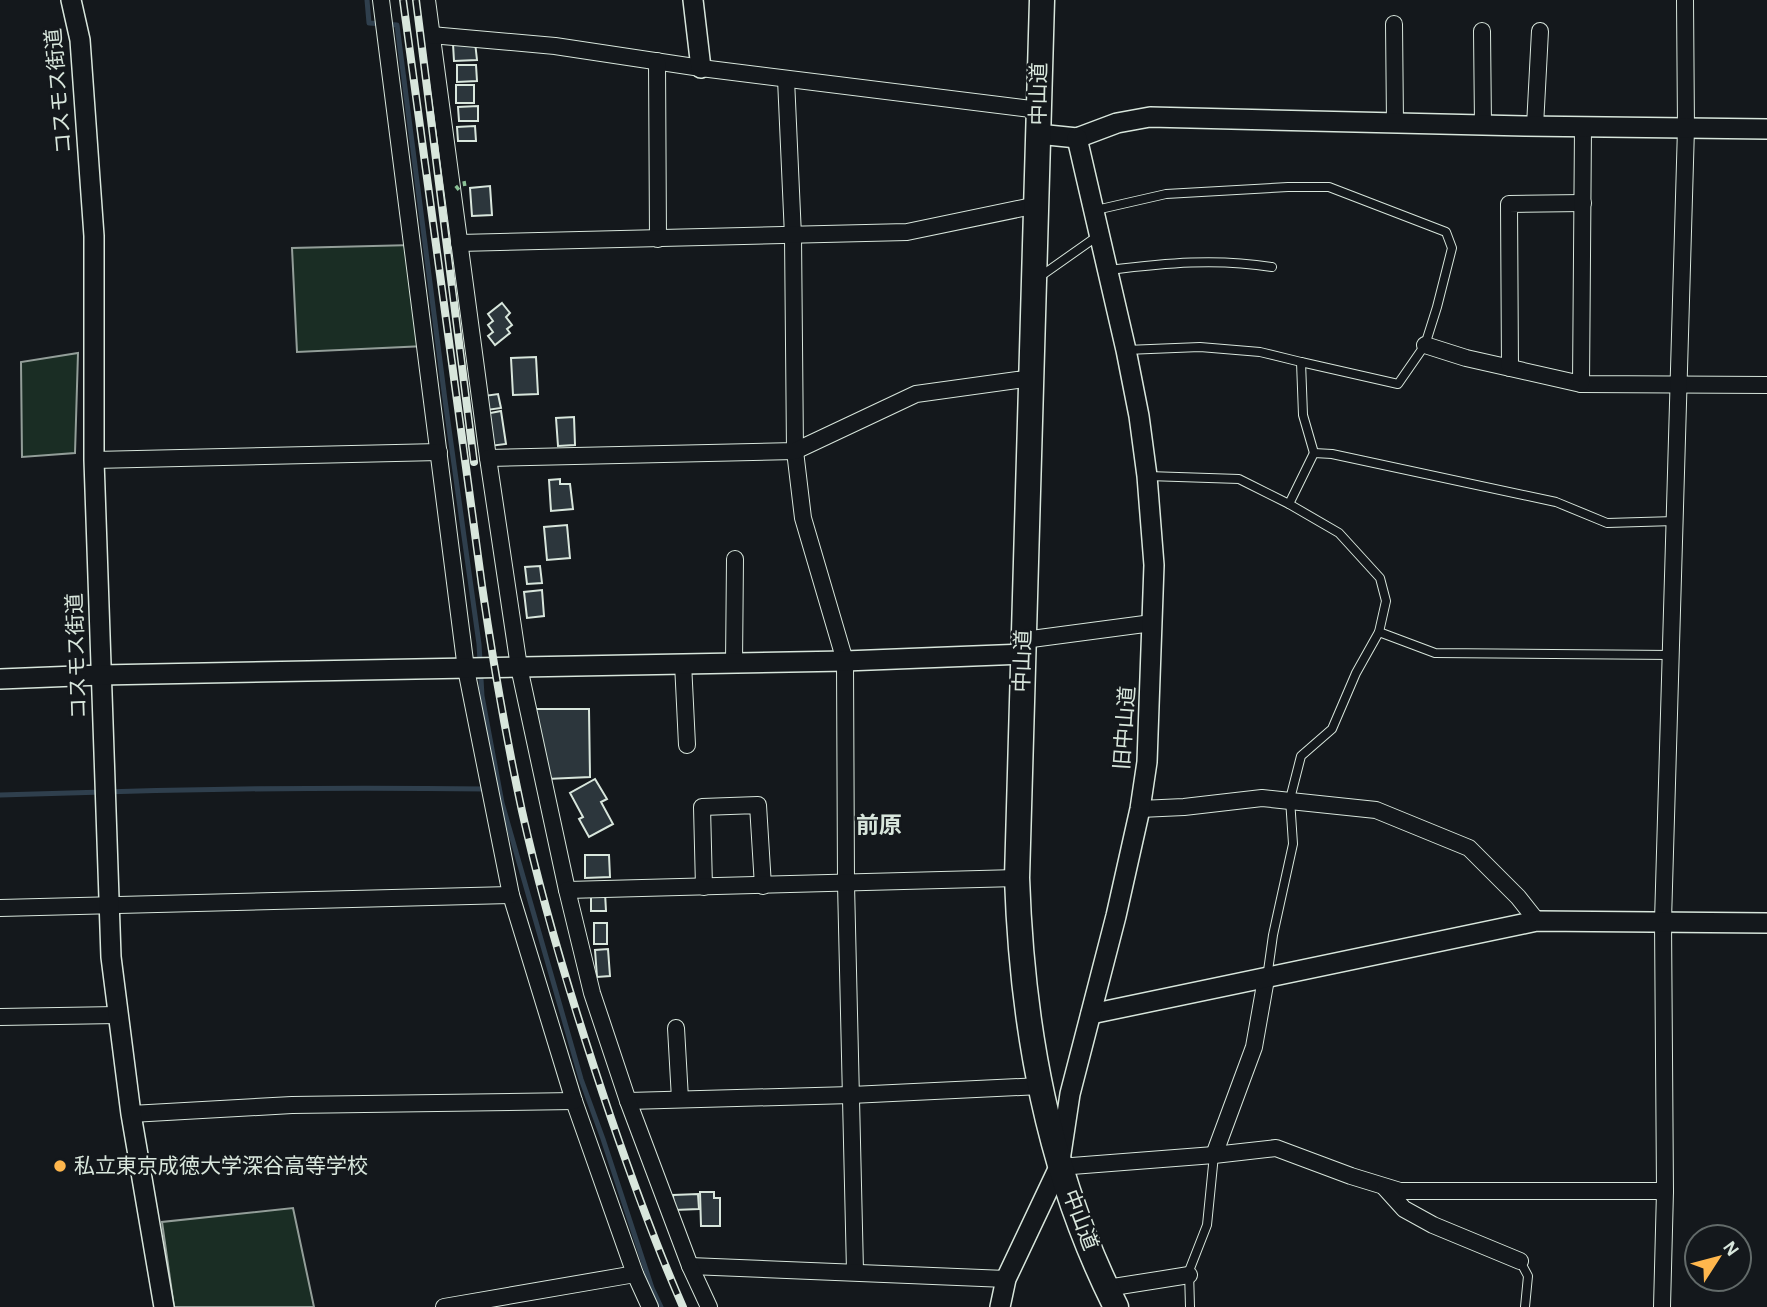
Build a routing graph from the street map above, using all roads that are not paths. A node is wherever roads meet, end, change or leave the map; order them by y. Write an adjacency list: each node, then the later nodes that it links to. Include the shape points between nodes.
1 (71, 0): 44 (street, コスモス街道, via 80,40 94,236)
2 (381, 0): 41 (street)
3 (427, 0): 10 (street)
4 (693, 0): 12 (street)
5 (1042, 0): 14 (highway, 中山道)
6 (1685, 0): 19 (street)
7 (1394, 24): 15 (street)
8 (1482, 31): 16 (street)
9 (1540, 31): 17 (street)
10 (431, 35): 11 (street); 28 (street)
11 (657, 61): 12 (street); 27 (street)
12 (701, 68): 13 (street)
13 (786, 79): 14 (street); 26 (street)
14 (1038, 122): 21 (street); 23 (highway, 中山道)
15 (1395, 123): 16 (street); 21 (street, via 1150,117)
16 (1483, 125): 17 (street)
17 (1535, 126): 18 (street)
18 (1583, 127): 19 (street); 22 (street)
19 (1686, 128): 20 (street); 37 (street)
20 (1767, 128)
21 (1077, 138): 24 (street, 旧中山道)
22 (1583, 203): 35 (street, via 1509,204); 38 (street)
23 (1037, 205): 26 (street, via 907,232); 31 (highway, 中山道)
24 (1093, 211): 25 (street, 旧中山道); 32 (lane, via 1166,194 1329,187 1446,232 1451,248)
25 (1098, 235): 30 (street, 旧中山道); 31 (lane)
26 (793, 236): 27 (street); 40 (street)
27 (658, 239): 28 (street)
28 (459, 243): 43 (street)
29 (1272, 267): 30 (lane, via 1235,261)
30 (1107, 270): 33 (street, 旧中山道)
31 (1034, 280): 36 (highway, 中山道)
32 (1425, 345): 34 (lane, via 1398,384); 35 (street)
33 (1126, 350): 34 (lane, via 1200,347 1260,352); 45 (street, 旧中山道)
34 (1301, 362): 42 (lane, via 1303,415)
35 (1510, 368): 38 (street)
36 (1032, 378): 40 (street, via 916,394); 51 (highway, 中山道)
37 (1679, 383): 38 (street); 39 (street); 47 (street)
38 (1581, 384)
39 (1767, 385)
40 (795, 451): 43 (street); 53 (street, via 803,518)
41 (439, 452): 44 (street); 57 (street)
42 (1314, 453): 46 (lane); 47 (lane, via 1556,502 1607,523)
43 (488, 458): 56 (street)
44 (94, 460): 58 (street, コスモス街道)
45 (1147, 476): 46 (lane, via 1239,479); 49 (street, 旧中山道, via 1154,565)
46 (1289, 504): 50 (lane, via 1339,533 1380,578 1386,601)
47 (1675, 521): 52 (street)
48 (735, 559): 55 (street)
49 (1152, 623): 51 (street); 62 (street, 旧中山道, via 1147,762)
50 (1379, 632): 52 (lane, via 1435,653); 61 (lane, via 1332,729 1300,756)
51 (1023, 647): 53 (street); 63 (highway, 中山道)
52 (1671, 655): 72 (street)
53 (845, 661): 55 (street); 64 (street)
54 (683, 663): 55 (street); 56 (street); 60 (street)
55 (734, 663)
56 (519, 667): 57 (street); 67 (street)
57 (466, 669): 58 (street); 68 (street)
58 (101, 675): 59 (street); 69 (street, コスモス街道)
59 (0, 679)
60 (687, 745)
61 (1290, 799): 62 (street); 71 (street, via 1376,810 1469,848); 74 (lane, via 1293,844)
62 (1140, 809): 75 (street, 旧中山道)
63 (1017, 878): 64 (street); 79 (highway, 中山道, via 1025,998)
64 (846, 884): 65 (street); 80 (street)
65 (763, 886): 66 (street); 66 (street, via 758,805 702,807)
66 (704, 887): 67 (street)
67 (567, 890): 83 (street, via 592,993)
68 (511, 895): 69 (street); 82 (street)
69 (108, 905): 70 (street); 76 (street, コスモス街道)
70 (0, 908)
71 (1537, 921): 72 (street); 74 (street)
72 (1663, 921): 73 (street); 88 (street)
73 (1767, 923)
74 (1266, 979): 75 (street); 85 (street, via 1254,1047)
75 (1091, 1014): 86 (street, 旧中山道, via 1070,1094)
76 (117, 1015): 77 (street); 84 (street, コスモス街道)
77 (0, 1017)
78 (676, 1028): 81 (street)
79 (1040, 1086): 80 (street); 86 (highway, 中山道)
80 (851, 1094): 81 (street); 91 (street)
81 (680, 1099): 83 (street)
82 (574, 1101): 84 (street, via 292,1105); 92 (street)
83 (628, 1101): 90 (street)
84 (131, 1114): 96 (street, コスモス街道)
85 (1214, 1155): 86 (street); 87 (street, via 1276,1148); 93 (lane, via 1207,1225)
86 (1059, 1167): 94 (street, 旧中山道); 95 (highway, 中山道)
87 (1384, 1186): 88 (street, via 1400,1191); 89 (street, via 1404,1209 1433,1225)
88 (1665, 1191): 103 (street)
89 (1520, 1261): 102 (lane, via 1528,1276)
90 (690, 1266): 91 (street); 99 (street)
91 (855, 1271): 94 (street)
92 (635, 1274): 97 (street); 98 (street)
93 (1189, 1275): 95 (street); 101 (lane)
94 (1006, 1279): 100 (street, 旧中山道)
95 (1112, 1298)
96 (164, 1307)
97 (444, 1307)
98 (650, 1307)
99 (709, 1307)
100 (1000, 1307)
101 (1190, 1307)
102 (1525, 1307)
103 (1662, 1307)

